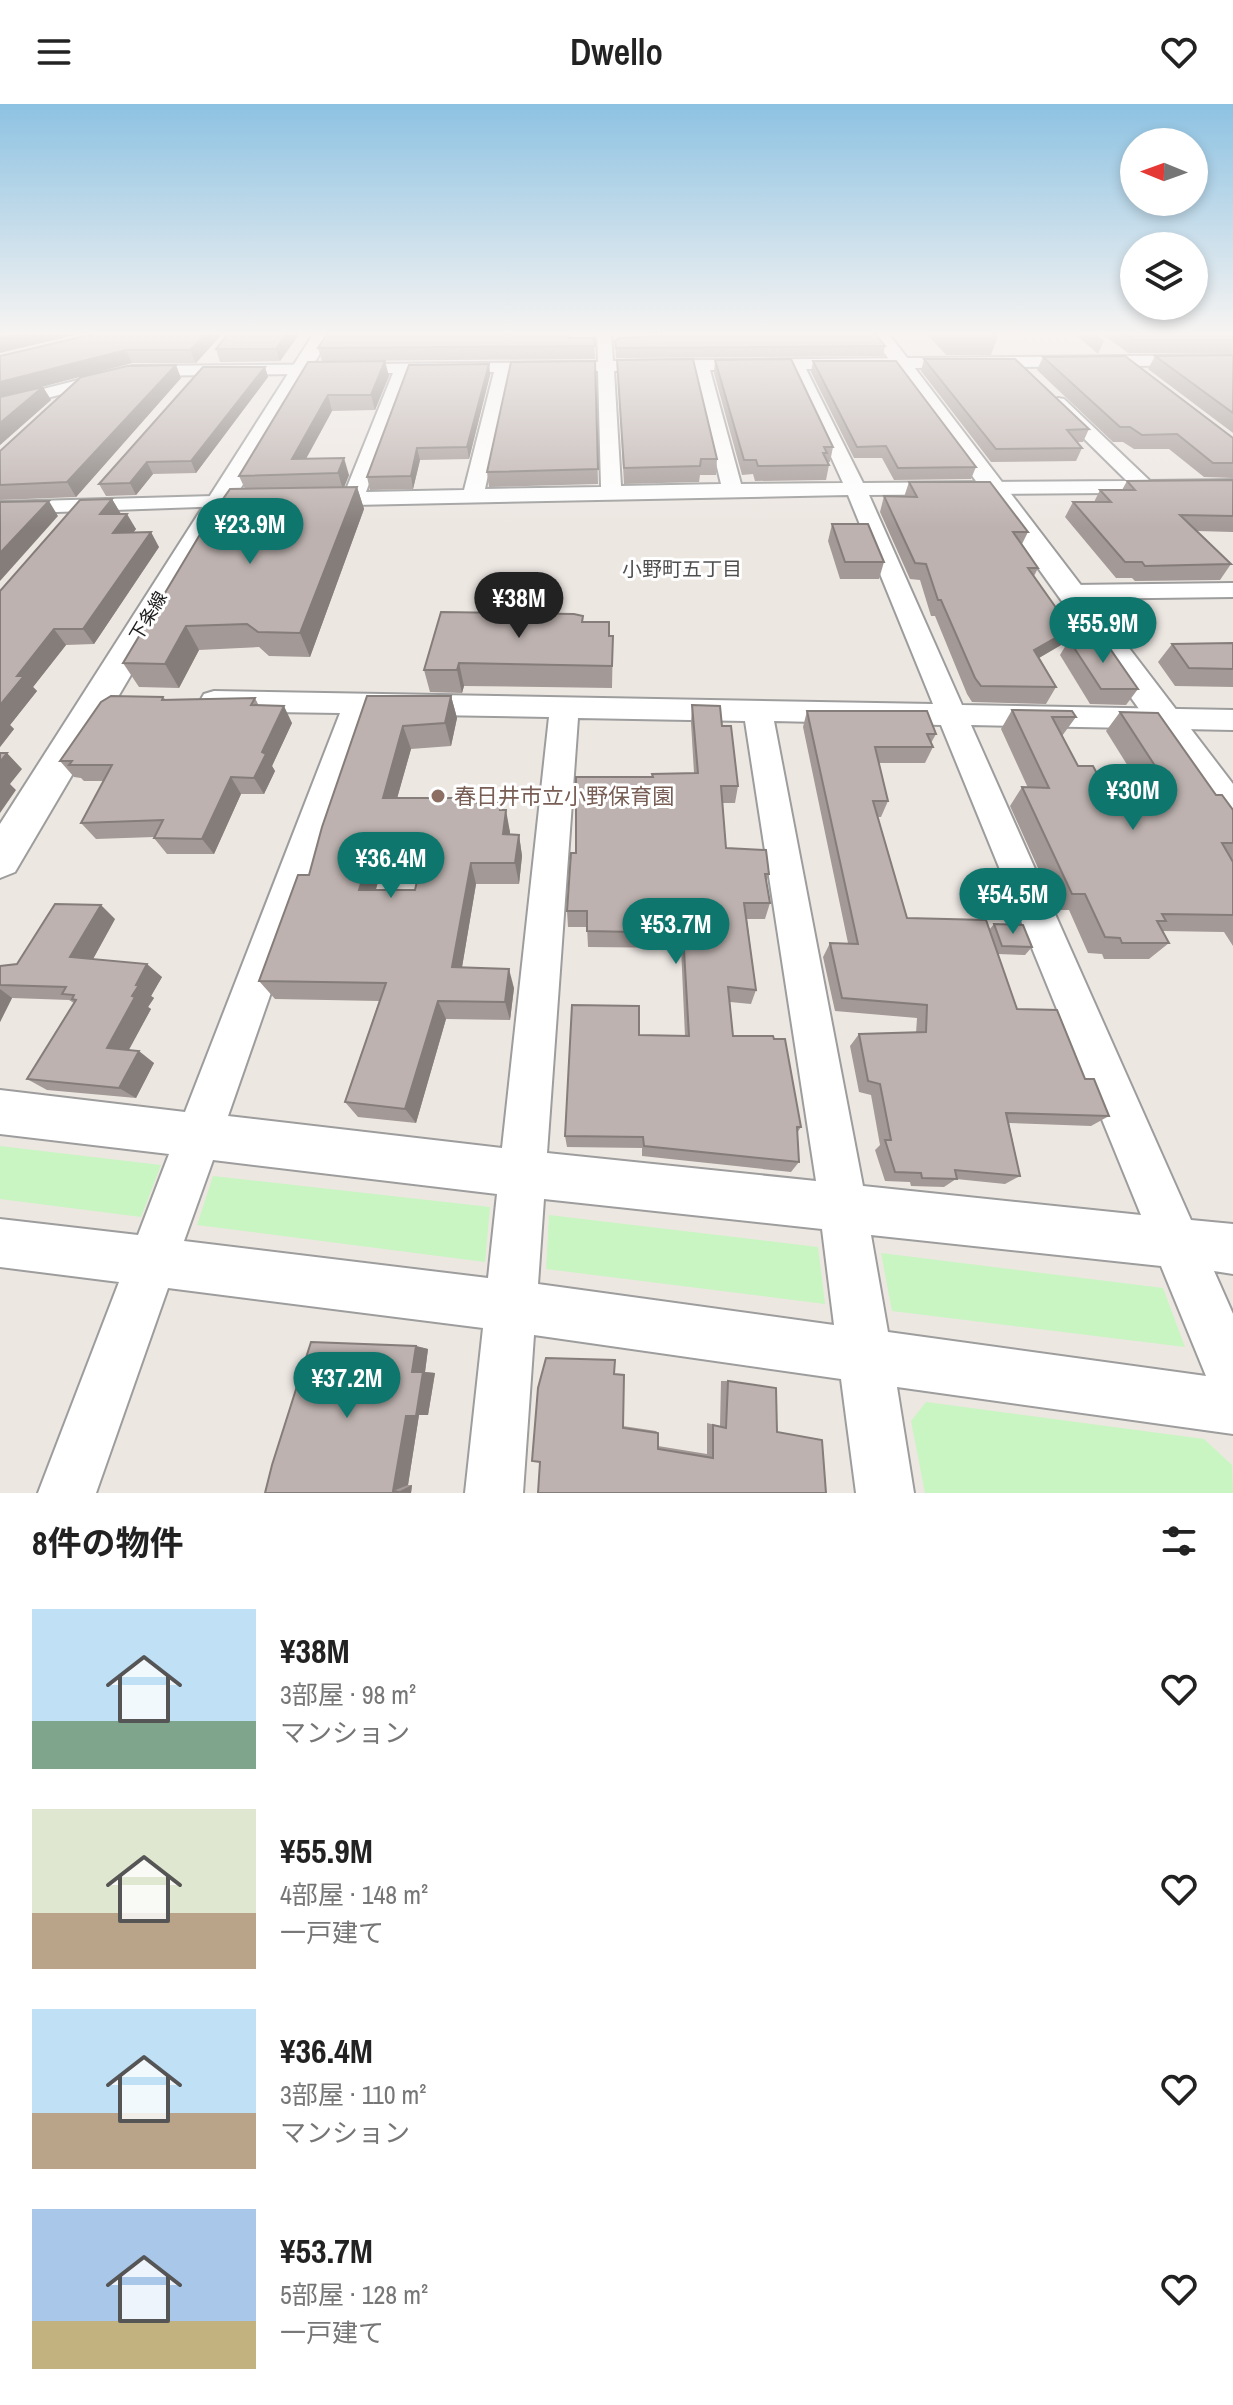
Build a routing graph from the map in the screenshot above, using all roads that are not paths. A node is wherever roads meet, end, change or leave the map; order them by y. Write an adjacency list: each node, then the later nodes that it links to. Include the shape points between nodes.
1 (29, 398): 11 (street)
2 (68, 398): 12 (street)
3 (284, 398): 24 (street, 下条線)
4 (392, 398): 21 (street)
5 (496, 398): 20 (street)
6 (607, 398): 19 (street)
7 (709, 398): 18 (street)
8 (812, 398): 17 (street)
9 (925, 398): 16 (street)
10 (1053, 398): 15 (street)
11 (0, 405)
12 (59, 406)
13 (104, 482): 25 (street)
14 (1233, 486): 15 (street)
15 (1145, 487): 16 (street)
16 (994, 488): 17 (street); 29 (street)
17 (856, 489): 18 (street); 36 (street)
18 (733, 490): 19 (street)
19 (611, 493): 20 (street)
20 (473, 496): 21 (street)
21 (353, 499): 22 (street)
22 (294, 500)
23 (264, 501): 24 (street)
24 (219, 502): 25 (street); 30 (street, 下条線)
25 (85, 505): 26 (street); 27 (street)
26 (0, 508)
27 (64, 529)
28 (1233, 590): 29 (street)
29 (1072, 592): 37 (street)
30 (99, 699): 31 (street); 40 (street, 下条線)
31 (129, 699)
32 (190, 701): 33 (street)
33 (357, 705): 34 (street); 42 (street)
34 (564, 707): 35 (street); 43 (street)
35 (758, 711): 36 (street); 44 (street)
36 (952, 715): 37 (street); 45 (street)
37 (1165, 718): 38 (street); 39 (street)
38 (1233, 720)
39 (1233, 815)
40 (0, 860)
41 (0, 1112): 42 (street)
42 (200, 1134): 43 (street); 48 (street)
43 (524, 1174): 44 (street); 49 (street)
44 (843, 1206): 45 (street); 50 (street)
45 (1176, 1242): 47 (street); 51 (street)
46 (0, 1243): 48 (street)
47 (1233, 1249)
48 (151, 1263): 49 (street); 53 (street)
49 (511, 1306): 50 (street); 54 (street)
50 (862, 1353): 52 (street); 55 (street)
51 (1233, 1376)
52 (1233, 1407)
53 (67, 1493)
54 (494, 1493)
55 (885, 1493)

